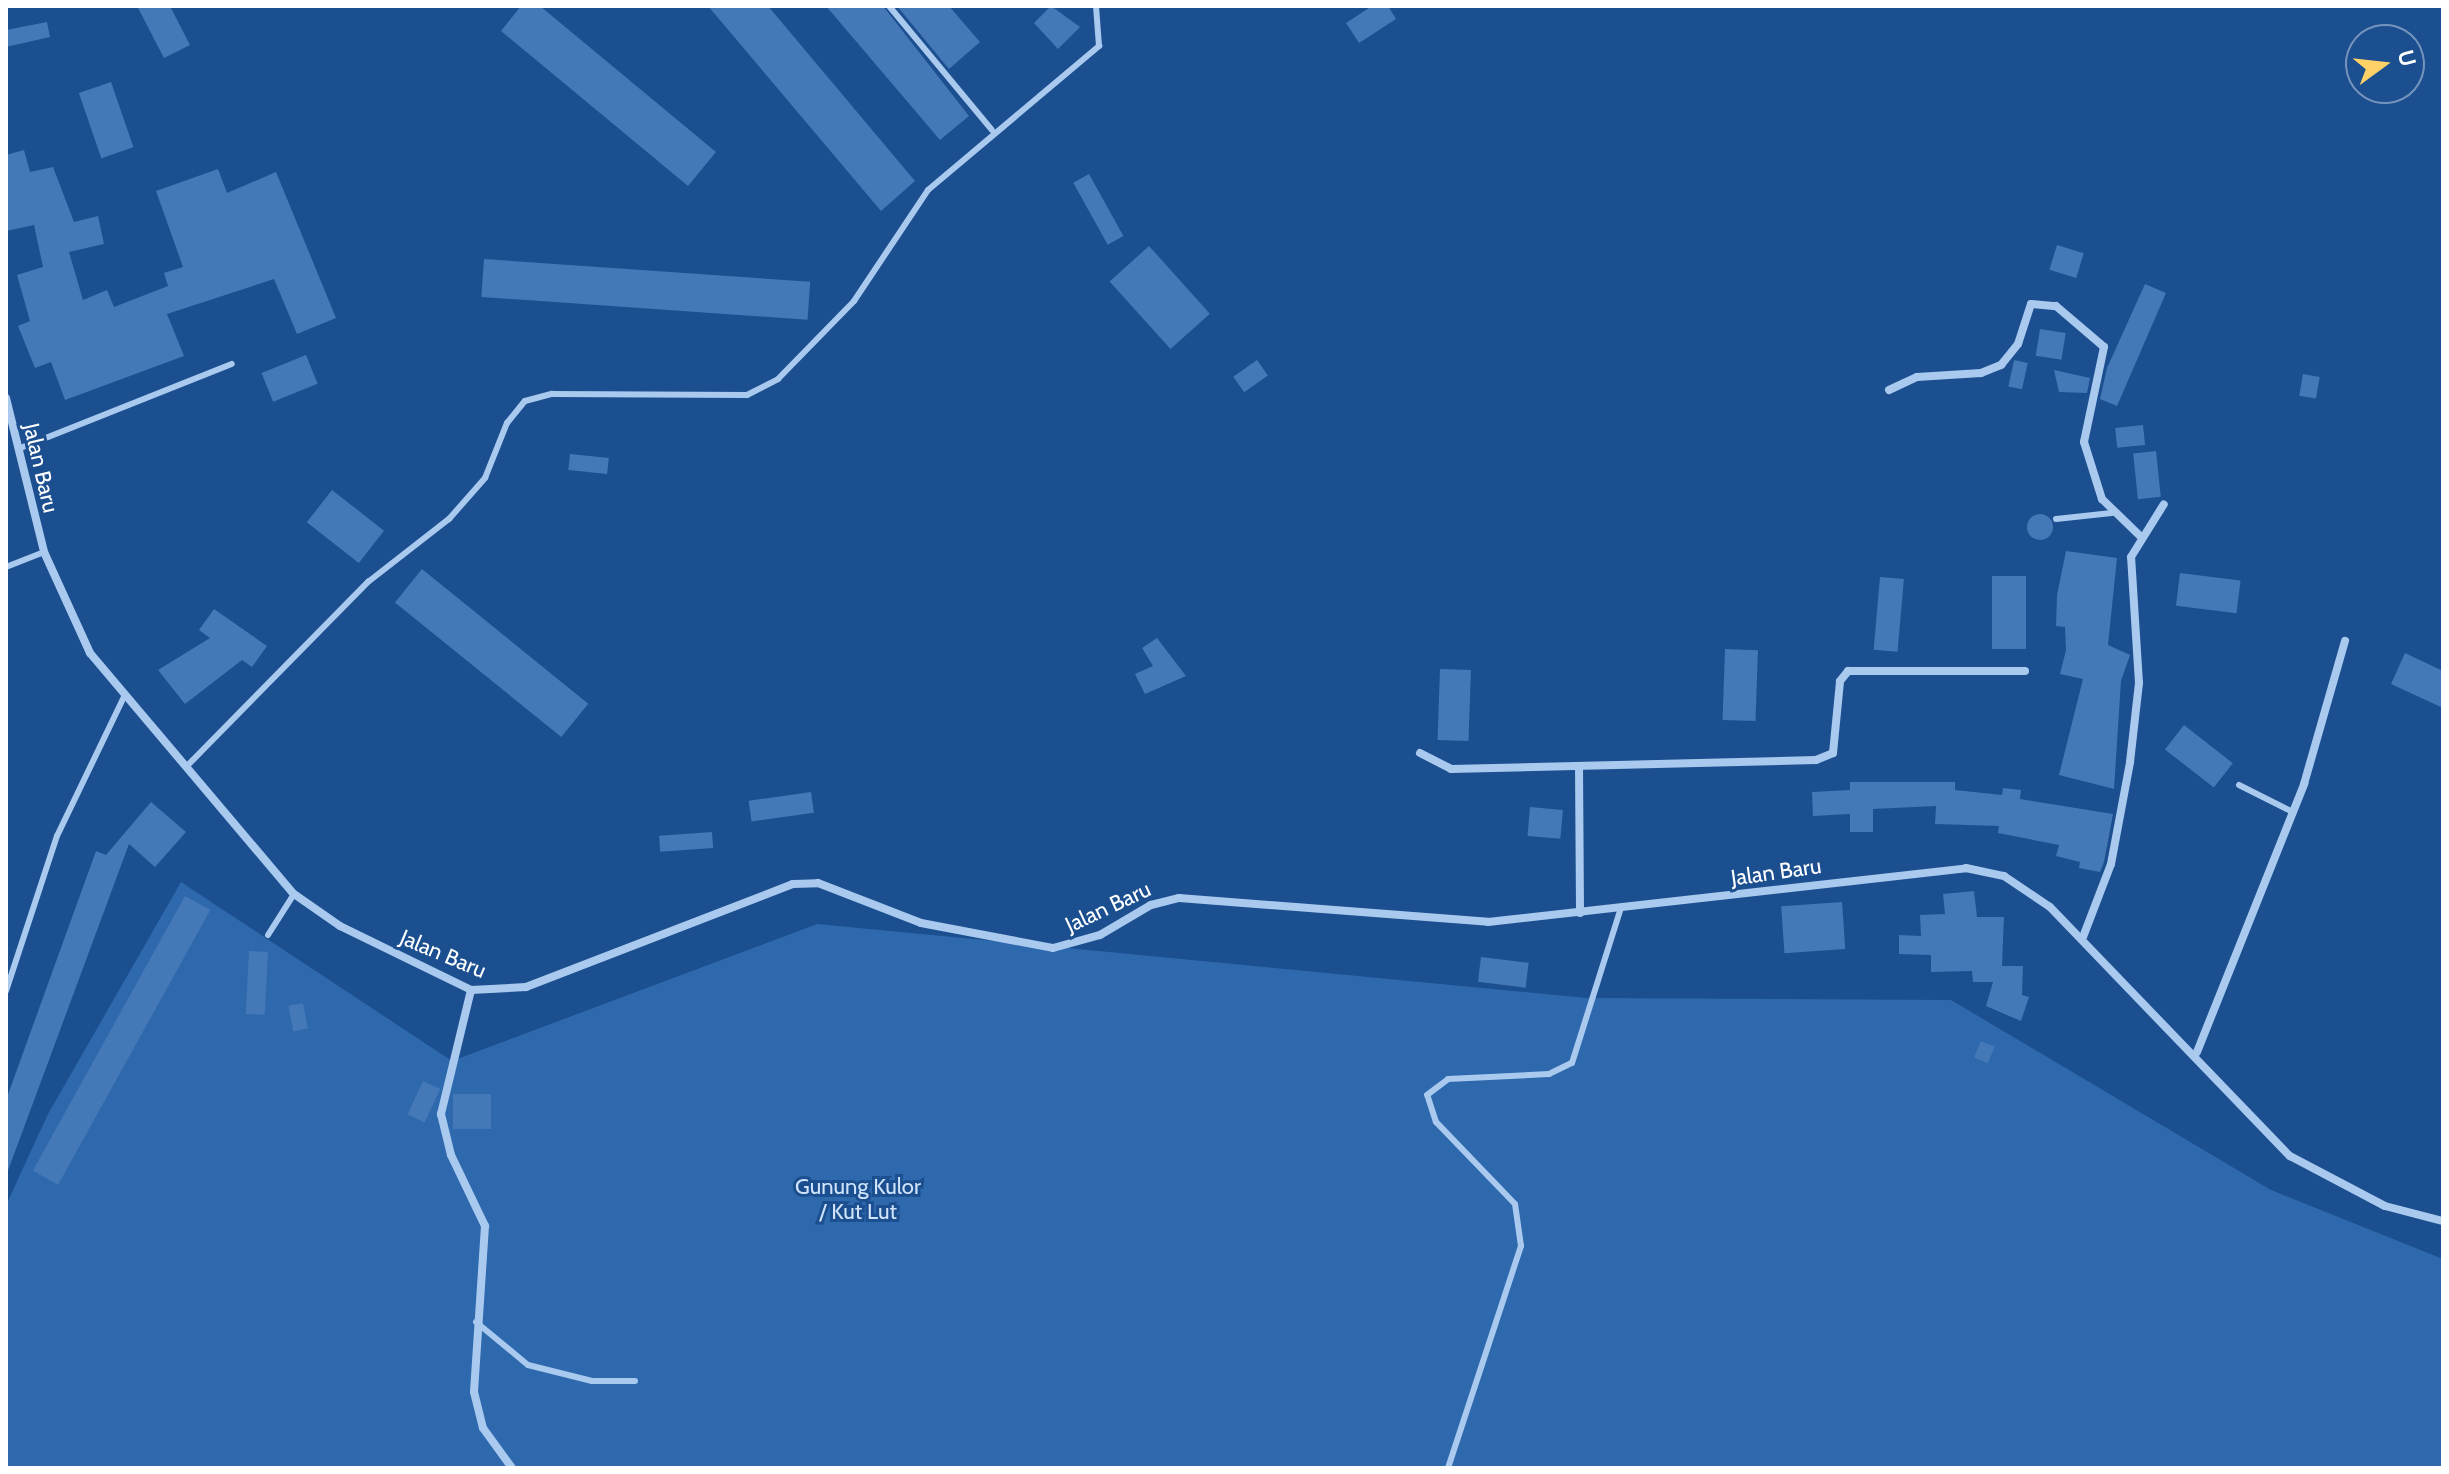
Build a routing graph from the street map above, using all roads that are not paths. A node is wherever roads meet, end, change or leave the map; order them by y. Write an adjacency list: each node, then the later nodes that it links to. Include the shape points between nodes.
1 (889, 6): 3 (lane)
2 (1096, 6): 3 (lane, via 1099,46)
3 (992, 130): 19 (lane, via 928,190 854,301 778,379 747,395 552,394 525,401 507,423 494,465 457,511 368,582)
4 (232, 364): 7 (lane)
5 (1889, 390): 9 (street, via 1917,377 1981,373 2001,365 2018,344 2031,304 2056,306 2104,347 2084,442)
6 (6, 398): 7 (street, Jalan Baru)
7 (18, 449): 12 (street, Jalan Baru)
8 (2164, 504): 11 (street)
9 (2112, 513): 10 (lane); 11 (street)
10 (2056, 519)
11 (2140, 536): 26 (street, via 2131,557 2139,683 2130,762 2111,864)
12 (44, 552): 13 (lane); 16 (street, Jalan Baru, via 72,624)
13 (6, 567)
14 (2345, 641): 21 (street, via 2339,679)
15 (2025, 671): 18 (street, via 1848,671 1840,681 1833,753 1816,760)
16 (124, 697): 19 (street, Jalan Baru); 28 (lane, via 57,836)
17 (1420, 753): 18 (street, via 1451,769)
18 (1579, 766): 24 (street)
19 (186, 767): 22 (street, Jalan Baru)
20 (2239, 785): 21 (lane)
21 (2293, 812): 29 (street)
22 (294, 894): 25 (lane); 27 (street, Jalan Baru, via 340,926)
23 (1621, 908): 24 (street, Jalan Baru); 26 (street, Jalan Baru, via 1966,868 2020,885); 34 (lane, via 1572,1063 1549,1074 1448,1079 1427,1095 1436,1122 1515,1204 1521,1246)
24 (1580, 913): 27 (street, Jalan Baru, via 1440,920 1179,898 1151,905 1100,935 1033,948 921,923 818,883 793,884 526,987)
25 (268, 935)
26 (2083, 937): 29 (street, Jalan Baru)
27 (471, 990): 31 (street, via 441,1114 451,1155 485,1226)
28 (6, 991)
29 (2197, 1052): 30 (street, Jalan Baru, via 2290,1156 2385,1206)
30 (2443, 1221)
31 (476, 1322): 32 (lane, via 528,1365 592,1381); 33 (street, via 474,1392 483,1428)
32 (635, 1381)
33 (512, 1468)
34 (1448, 1468)

